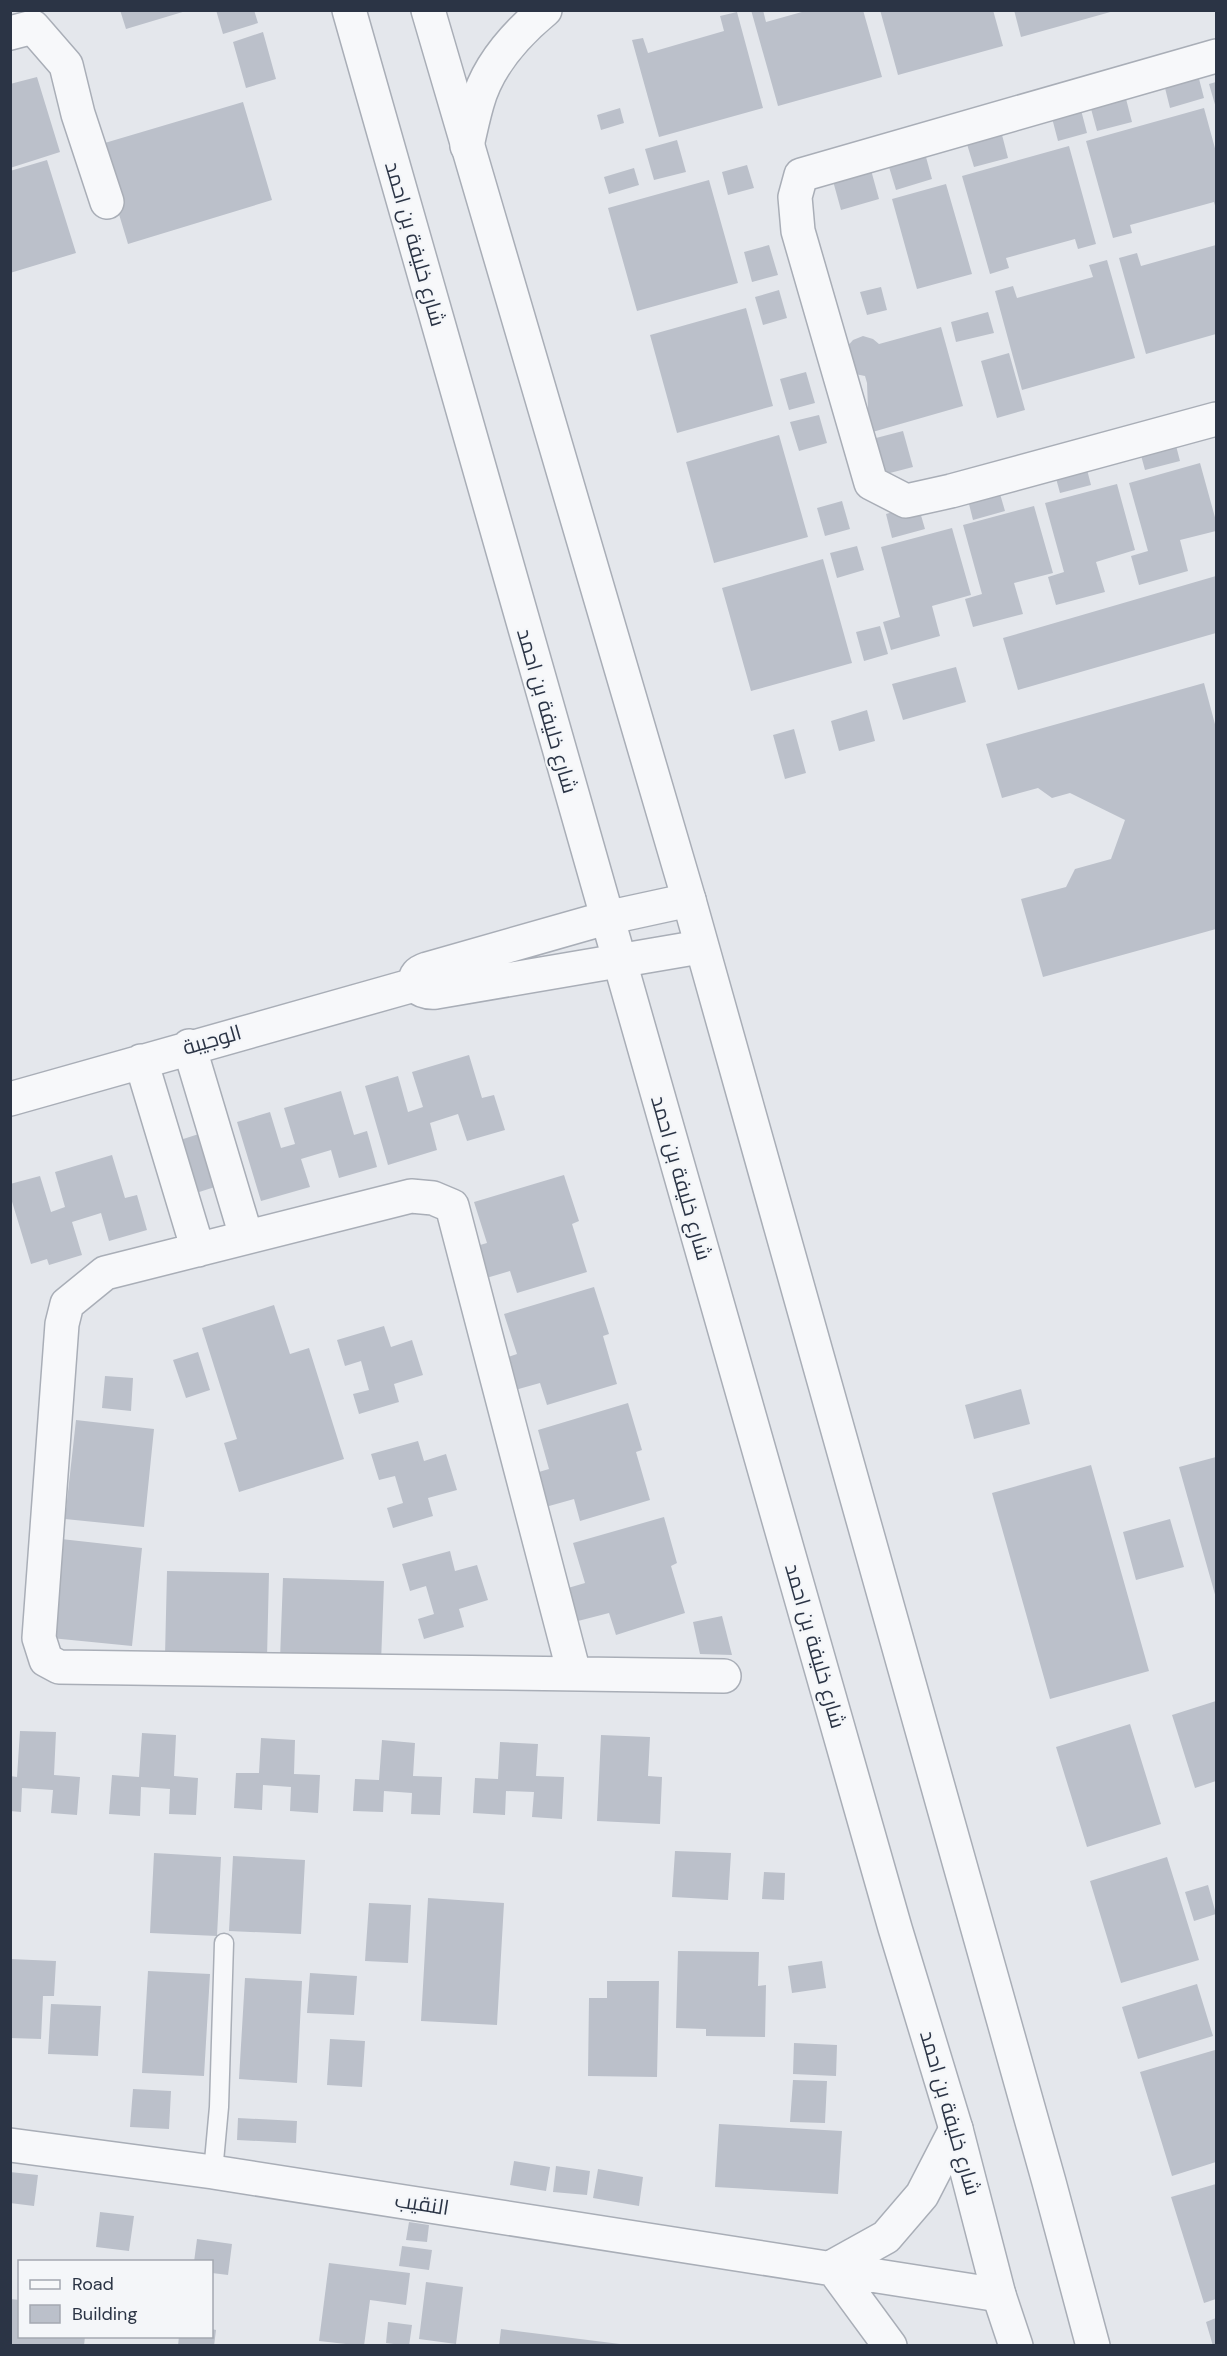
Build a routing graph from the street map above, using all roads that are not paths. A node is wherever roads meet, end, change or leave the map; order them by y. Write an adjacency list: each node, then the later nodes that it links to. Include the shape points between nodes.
1 (349, 10): 10 (street, شارع خليفة بن احمد)
2 (428, 10): 6 (street)
3 (545, 10): 6 (street, via 525,27 497,62 477,102)
4 (22, 30): 7 (street, via 66,65)
5 (1216, 57): 8 (street, via 801,175 795,197 798,231 872,483 906,501)
6 (467, 146): 9 (street)
7 (107, 202)
8 (1216, 419)
9 (689, 900): 10 (street); 11 (street)
10 (606, 918): 12 (street, شارع خليفة بن احمد); 13 (street, via 420,971)
11 (700, 947): 12 (street); 29 (street)
12 (619, 961): 13 (street, via 436,992); 22 (street, شارع خليفة بن احمد)
13 (414, 985): 14 (street, الوجيبة)
14 (189, 1046): 15 (street, الوجيبة); 17 (street)
15 (141, 1061): 16 (street, الوجيبة); 18 (street)
16 (10, 1099)
17 (246, 1236): 18 (street); 19 (street, via 411,1196 433,1198 452,1206)
18 (198, 1250): 19 (street, via 105,1273 67,1304 62,1324 39,1638 46,1660 59,1667)
19 (574, 1673): 20 (street)
20 (724, 1676)
21 (224, 1943): 24 (lane)
22 (956, 2129): 25 (street, via 922,2195 886,2237); 26 (street, شارع خليفة بن احمد)
23 (10, 2145): 24 (street, النقيب)
24 (213, 2172): 25 (street, النقيب)
25 (832, 2267): 26 (street, النقيب); 27 (street)
26 (999, 2295): 28 (street, شارع خليفة بن احمد)
27 (890, 2346)
28 (1016, 2346)
29 (1093, 2346)

